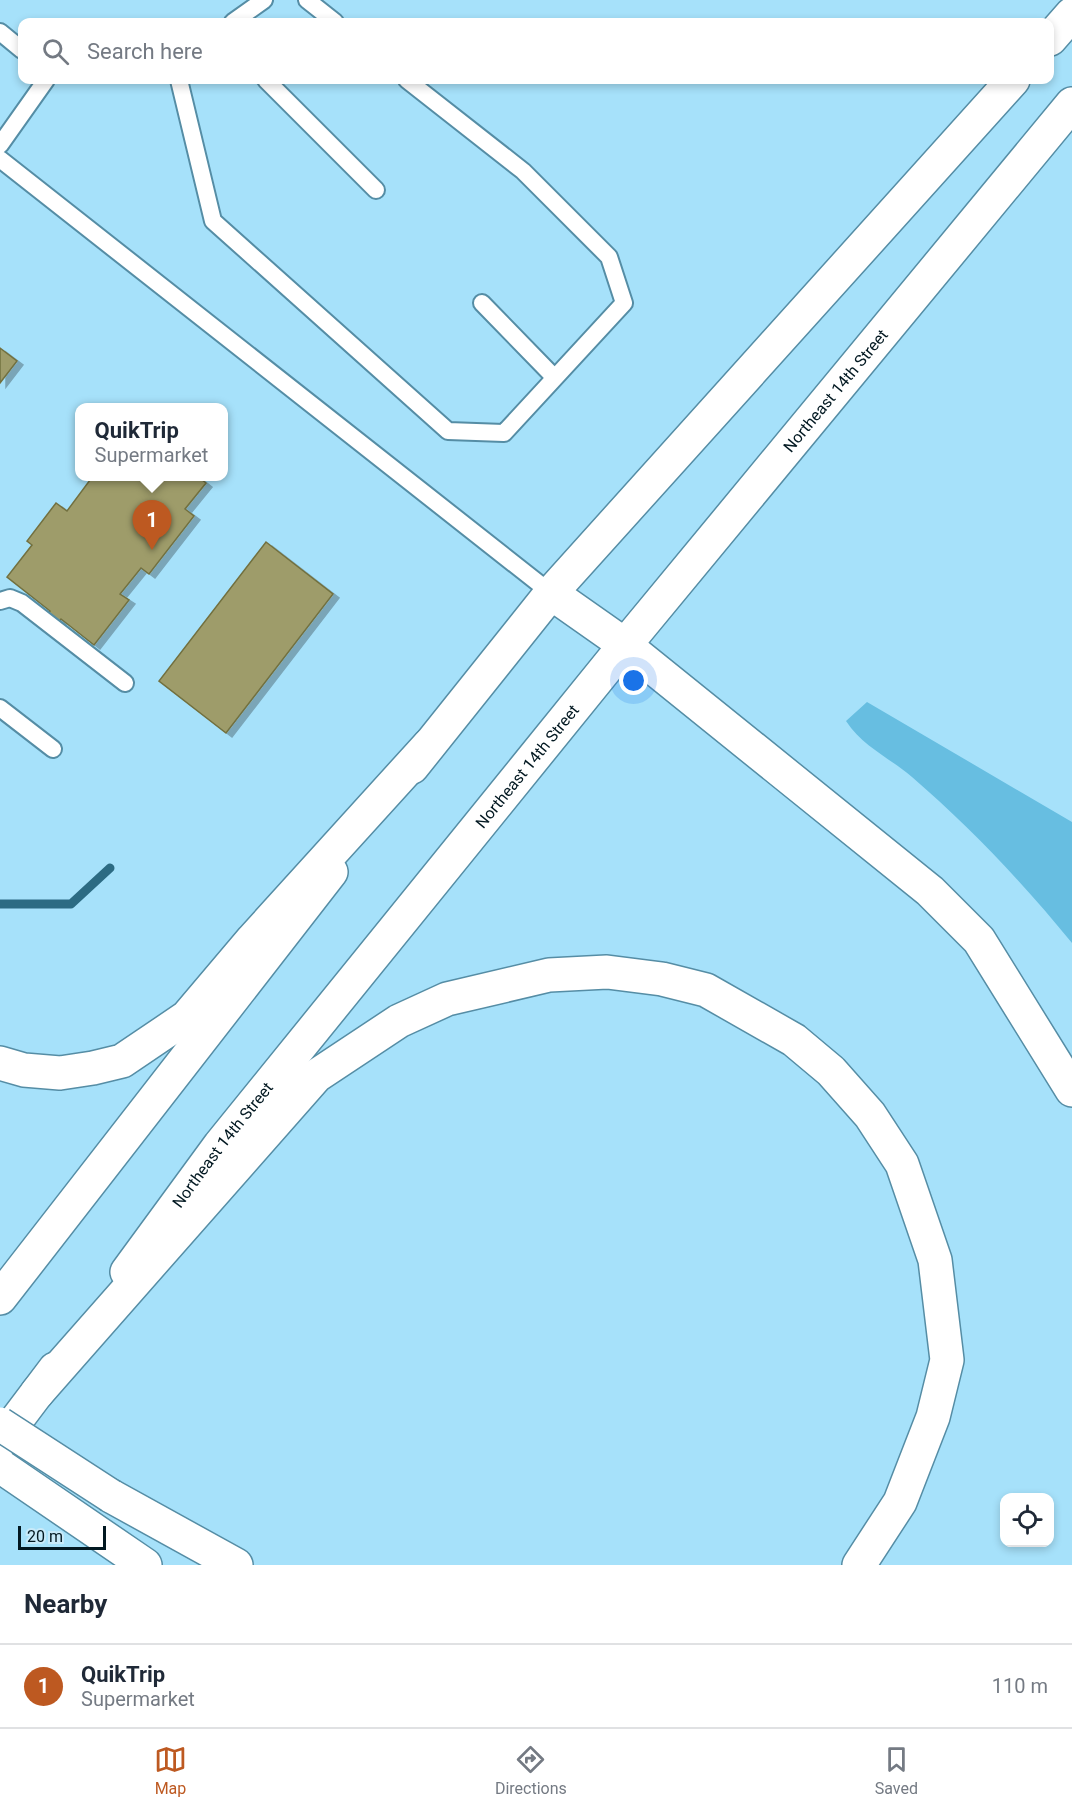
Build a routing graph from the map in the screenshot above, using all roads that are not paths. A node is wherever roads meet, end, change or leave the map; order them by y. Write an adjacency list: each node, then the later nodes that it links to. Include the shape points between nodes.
1 (264, 0): 6 (lane)
2 (307, 0): 7 (lane)
3 (1061, 0): 4 (lane)
4 (1072, 8)
5 (1072, 14): 9 (main road)
6 (239, 18)
7 (330, 18)
8 (0, 32): 10 (lane)
9 (1054, 34)
10 (18, 47)
11 (43, 84): 17 (lane)
12 (180, 84): 21 (lane, via 213,221 448,431 504,433)
13 (270, 84): 19 (lane)
14 (412, 84): 21 (lane, via 523,171 609,257 624,303)
15 (1009, 84): 22 (main road)
16 (1072, 104): 24 (main road, Northeast 14th Street)
17 (0, 145)
18 (0, 159): 22 (lane)
19 (376, 190)
20 (482, 303): 21 (lane)
21 (554, 377)
22 (551, 593): 24 (main road); 27 (main road)
23 (0, 601): 25 (lane, via 10,598 22,603)
24 (625, 645): 30 (main road, via 870,840 979,939); 32 (main road, Northeast 14th Street, via 220,1145)
25 (125, 683)
26 (0, 708): 28 (lane)
27 (429, 745): 29 (main road, via 187,1017 122,1061 60,1073); 31 (main road)
28 (53, 749)
29 (0, 1063)
30 (1072, 1090)
31 (0, 1298)
32 (38, 1393): 34 (main road, Northeast 14th Street); 38 (main road, via 316,1076 363,1043 447,999 495,986 549,975 607,972 662,979 706,990 794,1040 831,1071 870,1115 902,1164 935,1260 947,1360 933,1417 900,1502)
33 (0, 1424): 37 (main road, bridge, via 111,1496)
34 (0, 1442)
35 (0, 1467): 36 (main road)
36 (145, 1565)
37 (236, 1565)
38 (859, 1565)

